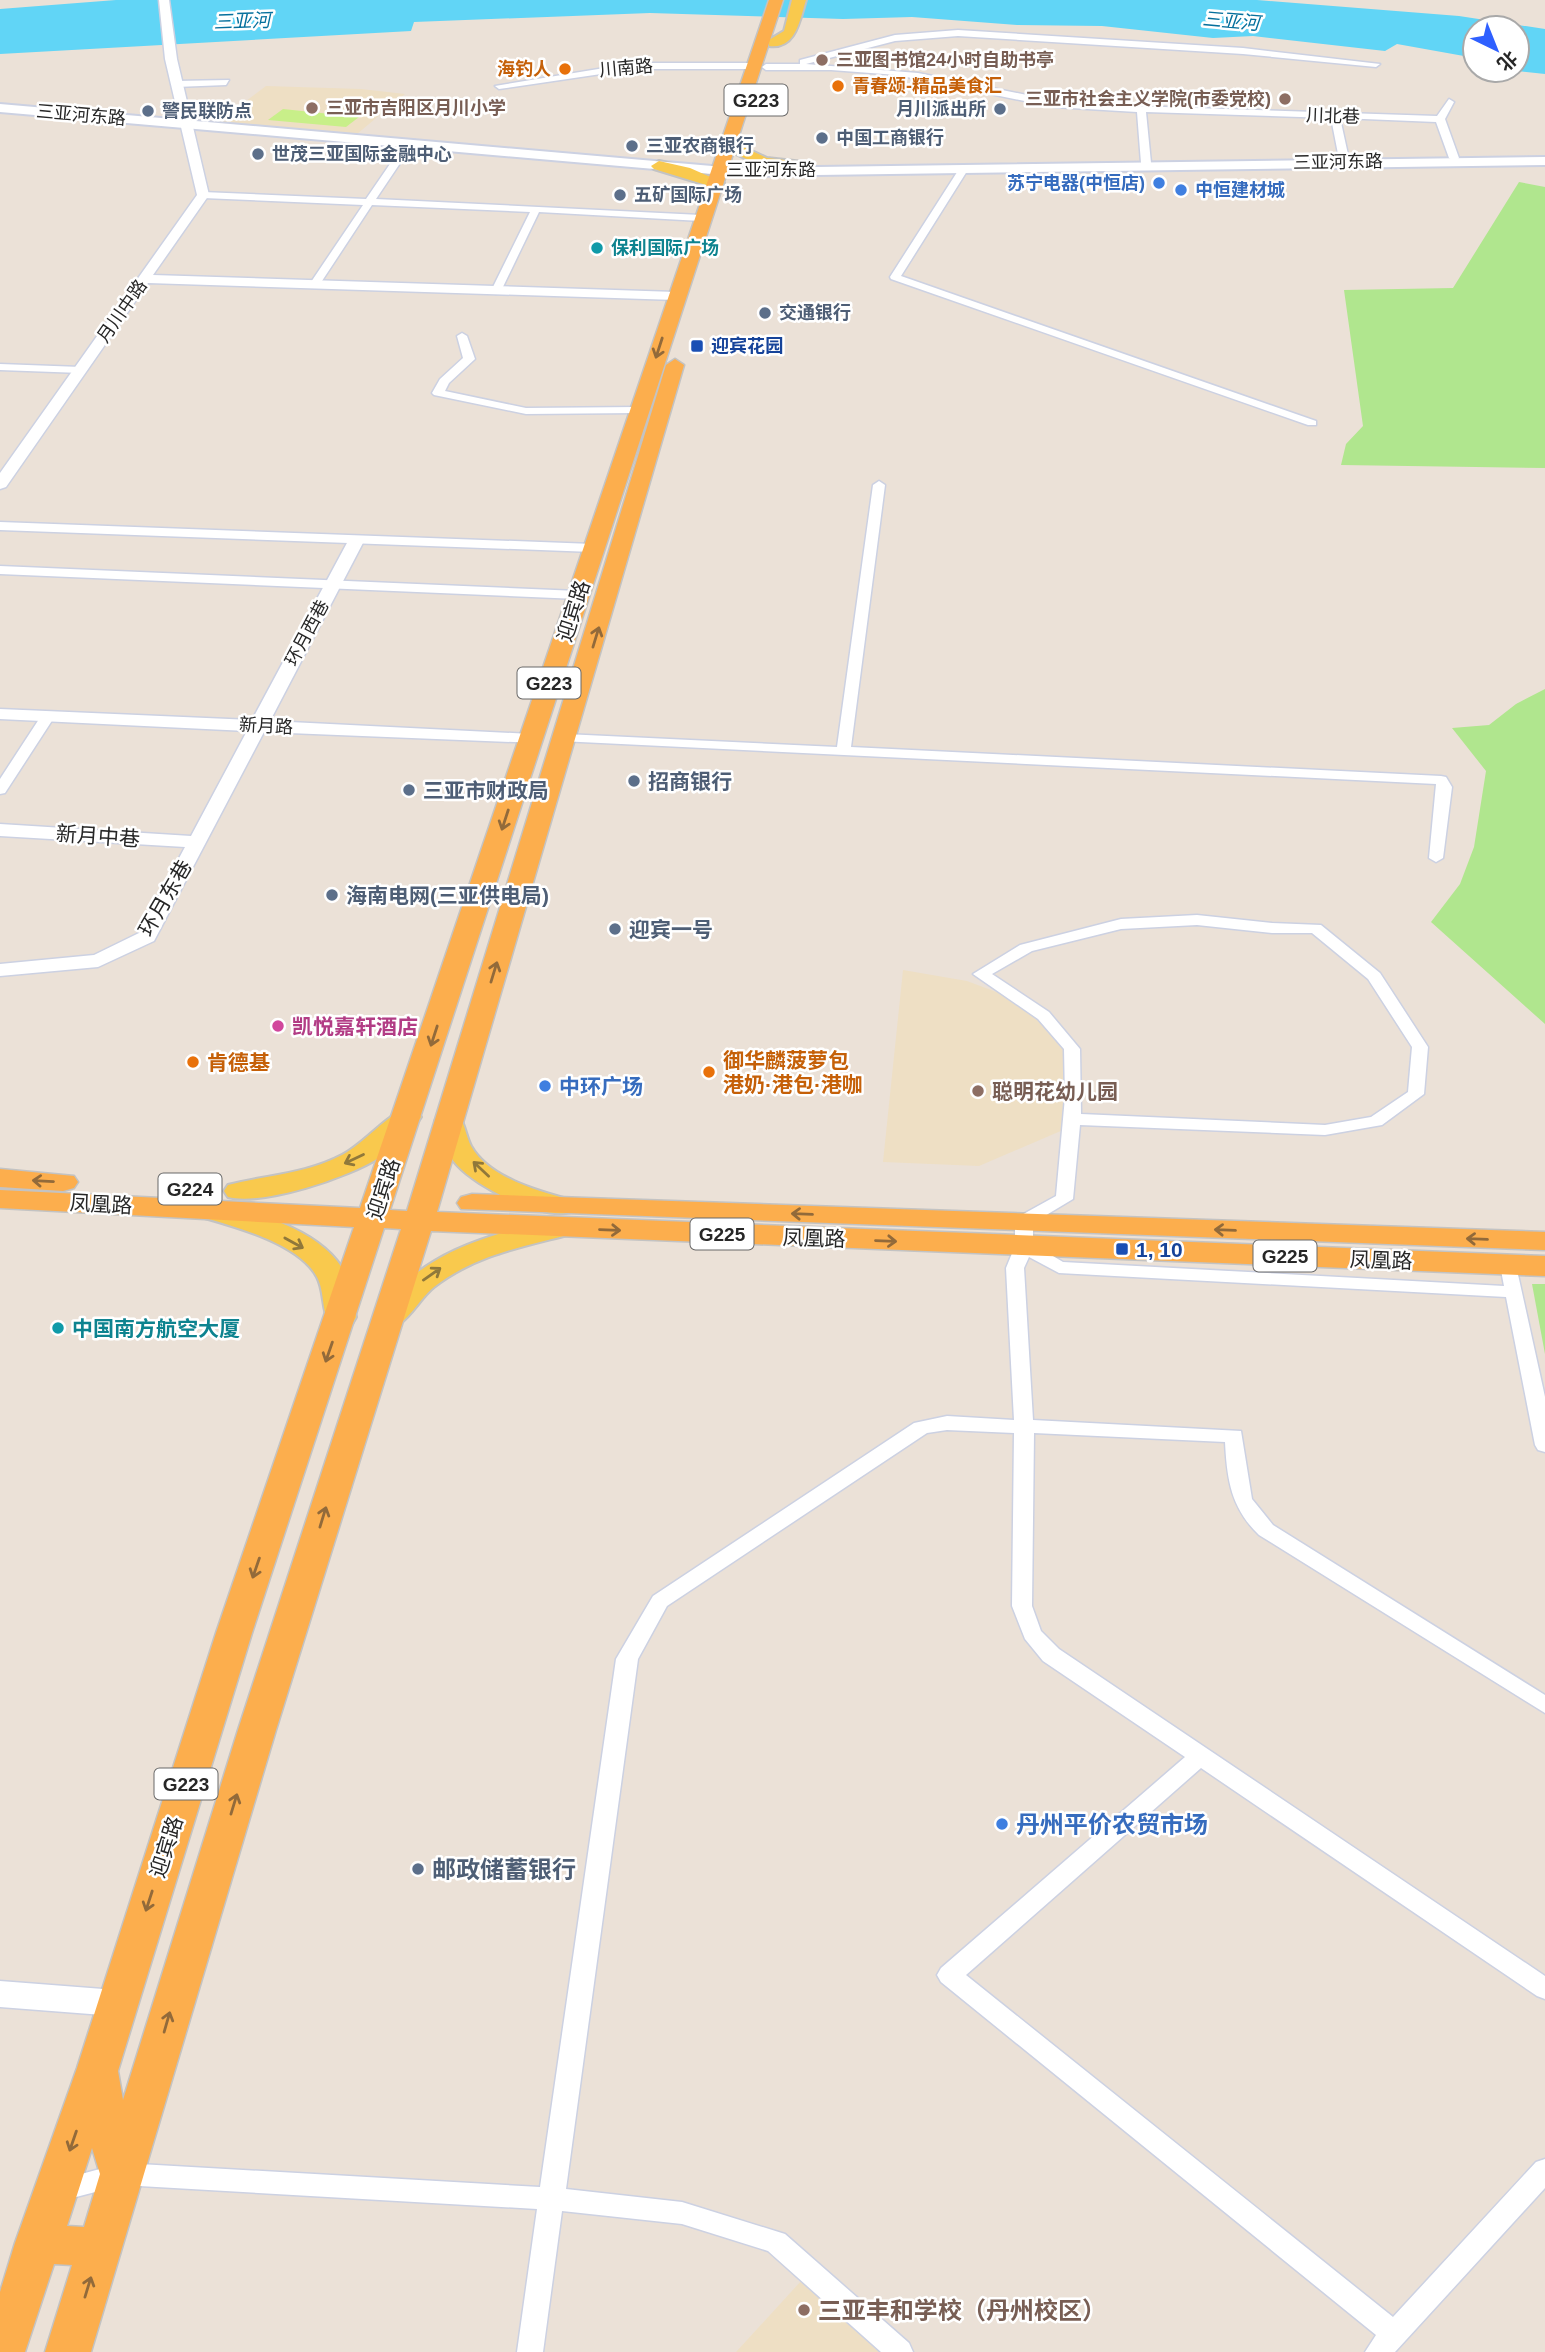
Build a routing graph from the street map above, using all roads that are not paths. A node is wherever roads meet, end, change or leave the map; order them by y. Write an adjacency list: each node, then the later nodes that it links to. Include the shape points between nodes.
1 (164, 0): 10 (street)
2 (776, 0): 5 (highway, G223)
3 (788, 0): 5 (highway, G223)
4 (799, 0): 5 (main road)
5 (778, 32): 8 (highway, 迎宾路 / G223)
6 (1376, 65): 7 (street, via 1229,50 958,33 895,38)
7 (788, 66): 8 (street, 川北巷); 14 (street, 川北巷, via 940,79 1031,103)
8 (760, 67): 11 (street, 川南路, via 635,66); 25 (highway, 迎宾路 / G223)
9 (226, 82): 10 (street)
10 (176, 84): 17 (street)
11 (499, 86)
12 (1449, 102): 16 (street)
13 (0, 107): 17 (main road, 三亚河东路)
14 (1141, 110): 15 (street, 川北巷); 22 (street)
15 (1335, 116): 16 (street, 川北巷); 20 (street)
16 (1440, 119): 19 (street)
17 (185, 123): 18 (main road, 三亚河东路); 23 (main road, 三亚河东路); 27 (street)
18 (408, 144): 23 (main road, 三亚河东路); 28 (street)
19 (1454, 158): 20 (main road, 三亚河东路); 21 (main road, 三亚河东路)
20 (1344, 159): 22 (main road, 三亚河东路)
21 (1545, 160): 26 (main road, 三亚河东路)
22 (1146, 163): 24 (main road, 三亚河东路)
23 (658, 164): 25 (main road, via 685,171); 25 (main road, 三亚河东路, via 694,160)
24 (803, 167): 25 (main road, via 763,162)
25 (729, 168): 26 (main road, 三亚河东路); 30 (highway, 迎宾路 / G223); 51 (highway, 迎宾路 / G223, one-way to 25)
26 (964, 168): 39 (street, via 895,277)
27 (203, 195): 28 (street); 31 (street, 月川中路)
28 (368, 204): 29 (street); 32 (street)
29 (536, 209): 30 (street); 33 (street)
30 (701, 218): 34 (highway, 迎宾路 / G223)
31 (144, 279): 32 (street); 37 (street, 月川中路)
32 (314, 285): 33 (street)
33 (496, 291): 34 (street)
34 (676, 296): 38 (highway, 迎宾路 / G223, one-way to 38)
35 (462, 336): 38 (street, via 469,359 444,380 438,393 526,411)
36 (0, 367): 37 (street)
37 (80, 370): 40 (street, 月川中路)
38 (638, 410): 44 (highway, 迎宾路 / G223)
39 (1312, 423)
40 (0, 484)
41 (878, 485): 53 (street)
42 (0, 526): 43 (street)
43 (356, 541): 44 (street); 46 (street, 环月西巷)
44 (593, 548): 47 (highway, 迎宾路 / G223)
45 (0, 570): 46 (street)
46 (332, 584): 47 (street); 50 (street, 环月西巷)
47 (578, 595): 52 (highway, 迎宾路 / G223)
48 (0, 714): 49 (street, 新月路)
49 (48, 716): 50 (street, 新月路); 54 (street)
50 (258, 726): 52 (street, 新月路); 56 (street, 环月东巷)
51 (565, 738): 53 (street); 61 (highway, 迎宾路 / G223, one-way to 51)
52 (531, 739): 59 (highway, 迎宾路 / G223, one-way to 59)
53 (844, 750): 57 (street, via 1441,780 1445,788)
54 (0, 790)
55 (0, 830): 56 (street, 新月中巷)
56 (197, 842): 58 (street, 环月东巷, via 147,937 134,946 98,961)
57 (1436, 858)
58 (0, 970)
59 (407, 1117): 63 (main road, one-way to 63, via 368,1153 332,1170 287,1184); 65 (highway, 迎宾路 / G223)
60 (1071, 1119): 60 (street, via 1325,1130 1376,1121 1416,1094 1420,1047 1374,976 1316,928 1197,920 1121,924 1026,948 982,974 1047,1016 1074,1052); 69 (street, via 1064,1199)
61 (449, 1121): 67 (highway, 迎宾路 / G223); 68 (main road, one-way to 61, via 491,1178 459,1148)
62 (0, 1178): 63 (highway, 凤凰路 / G224, one-way to 62)
63 (238, 1191): 65 (highway, 凤凰路 / G224)
64 (0, 1199): 66 (highway, 凤凰路 / G224)
65 (377, 1209): 66 (highway, 凤凰路 / G224); 67 (highway, 凤凰路 / G225); 73 (highway, 迎宾路 / G223)
66 (208, 1210): 73 (main road, one-way to 73, via 269,1229 307,1250 331,1274)
67 (422, 1211): 68 (highway, 凤凰路 / G225); 74 (highway, 迎宾路 / G223)
68 (563, 1217): 69 (highway, 凤凰路 / G225); 74 (main road, one-way to 68, via 422,1281 455,1258)
69 (1024, 1234): 70 (highway, 凤凰路 / G225, one-way to 69); 72 (highway, 凤凰路 / G225); 75 (street, via 1015,1268)
70 (1545, 1241)
71 (1545, 1266): 72 (highway, 凤凰路 / G225)
72 (1512, 1278): 76 (street)
73 (341, 1317): 81 (highway, 迎宾路 / G223, one-way to 81)
74 (385, 1323): 83 (highway, 迎宾路 / G223, one-way to 74)
75 (1024, 1426): 77 (street, via 1234,1436 1239,1496 1250,1517); 78 (street, via 1022,1606 1032,1634 1051,1655); 87 (street, via 947,1423 921,1428 660,1601 627,1659)
76 (1545, 1445)
77 (1545, 1705)
78 (1200, 1756): 79 (street); 90 (street, via 949,1975)
79 (1545, 1989)
80 (0, 1994): 81 (street)
81 (116, 2003): 82 (highway, 迎宾路 / G223)
82 (98, 2068): 83 (highway, via 109,2085 119,2089); 85 (highway, via 105,2121); 86 (highway, 迎宾路 / G223, one-way to 86)
83 (151, 2079): 85 (highway, 迎宾路 / G223)
84 (1545, 2170): 90 (street)
85 (122, 2175): 86 (street); 87 (street); 89 (highway, 迎宾路 / G223)
86 (56, 2192): 88 (highway, 迎宾路 / G223)
87 (551, 2199): 93 (street); 94 (street, via 682,2213 776,2242)
88 (37, 2243): 89 (highway); 91 (highway, 迎宾路 / G223)
89 (100, 2248): 92 (highway, 迎宾路 / G223, one-way to 89)
90 (1386, 2343)
91 (2, 2352)
92 (68, 2352)
93 (530, 2352)
94 (900, 2352)

